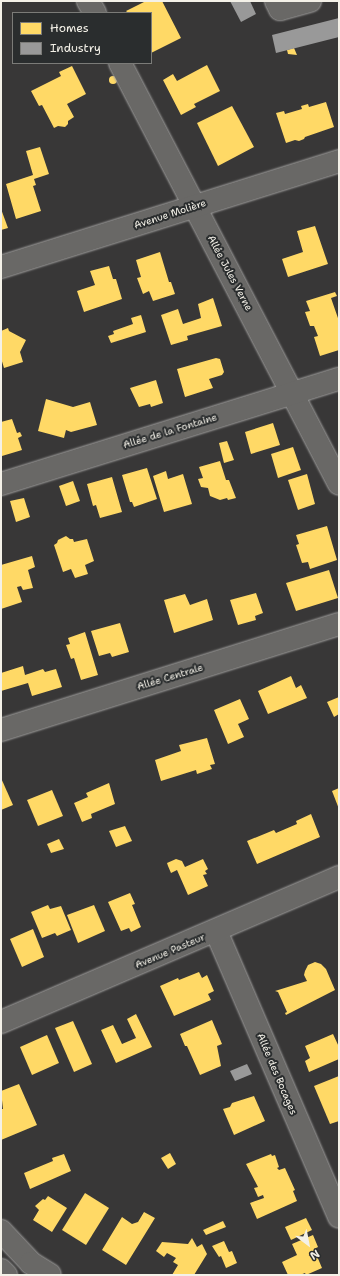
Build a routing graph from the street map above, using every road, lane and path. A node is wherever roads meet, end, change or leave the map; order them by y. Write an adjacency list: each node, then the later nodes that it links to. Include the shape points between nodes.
1 (88, 1): 4 (street)
2 (276, 1): 3 (street, via 280,9)
3 (310, 1)
4 (94, 12)
5 (121, 64): 7 (street, Allée Jules Verne)
6 (339, 161): 7 (street, Avenue Molière)
7 (194, 206): 8 (street, Avenue Molière); 10 (street, Allée Jules Verne)
8 (1, 267)
9 (339, 379): 10 (street, Allée de la Fontaine)
10 (294, 393): 11 (street, Allée Jules Verne); 12 (street, Allée de la Fontaine)
11 (339, 483)
12 (1, 484)
13 (339, 624): 14 (street, Allée Centrale)
14 (1, 730)
15 (339, 878): 16 (street, Avenue Pasteur)
16 (216, 931): 17 (street, Avenue Pasteur); 18 (street, Allée des Bocages)
17 (1, 1022)
18 (339, 1217)
19 (1, 1231): 20 (street, via 15,1248)
20 (25, 1269): 23 (street)
21 (1, 1270): 22 (street)
22 (6, 1275)
23 (50, 1275)

